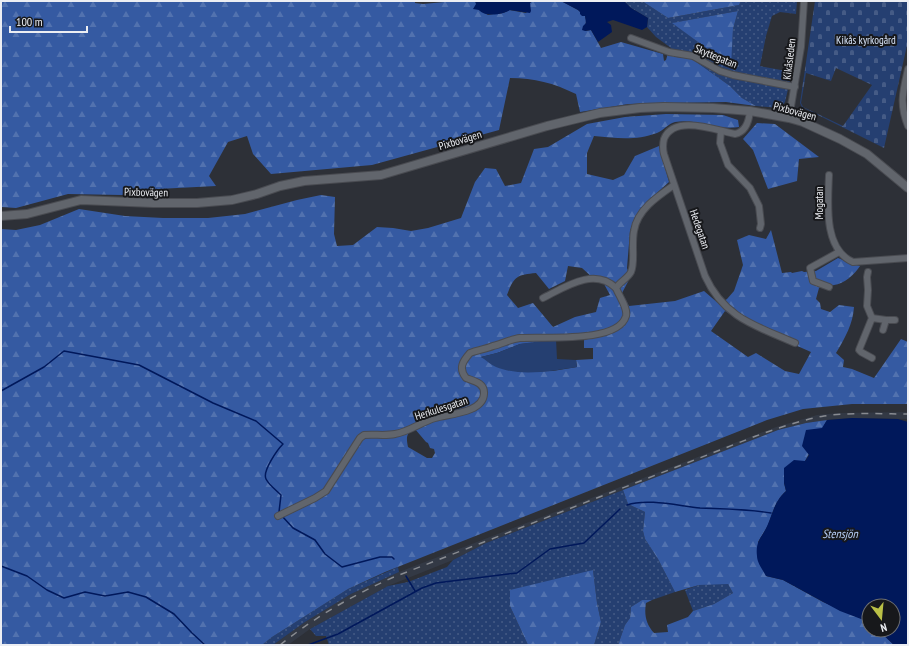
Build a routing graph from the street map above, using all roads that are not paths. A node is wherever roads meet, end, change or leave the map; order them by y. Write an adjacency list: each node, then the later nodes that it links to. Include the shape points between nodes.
1 (804, 1): 4 (street, Kikåsleden)
2 (631, 38): 4 (street, Skyttegatan, via 669,52 693,56 726,73)
3 (908, 69): 7 (street, via 902,106)
4 (795, 87): 6 (street, Kikåsleden)
5 (750, 111): 6 (street, Pixbovägen); 8 (street, Hedegatan, via 749,122 743,131 735,134); 12 (street, Pixbovägen, via 664,107 617,110 571,119 381,175 304,181 218,202 130,203 81,200 34,213)
6 (789, 118): 10 (street, Pixbovägen, via 840,139)
7 (908, 126)
8 (721, 131): 11 (street, Hedegatan, via 687,124 670,132 664,140 664,154); 13 (street, via 720,142 728,165 750,188 759,206)
9 (829, 176): 14 (street, Mogatan, via 830,230)
10 (906, 183)
11 (674, 186): 18 (street, via 653,201 637,220 632,268 629,275); 24 (street, Hedegatan, via 706,276 715,294 734,314 748,323)
12 (1, 216)
13 (760, 228)
14 (839, 252): 15 (street, via 853,262); 17 (street, via 810,268 813,281)
15 (908, 258)
16 (868, 272): 20 (street, via 867,306)
17 (829, 287)
18 (616, 288): 19 (street, via 604,280 586,279); 26 (street, Herkulesgatan, via 626,315 623,322 609,332 556,338 519,338 470,353 461,365 466,378 479,382 484,390 483,399 478,406 434,418 396,434 372,434 360,438 326,491)
19 (543, 298)
20 (872, 318): 21 (street); 25 (street, via 859,350)
21 (886, 320): 22 (street); 23 (street)
22 (895, 320)
23 (882, 330)
24 (795, 343)
25 (872, 358)
26 (278, 516)

